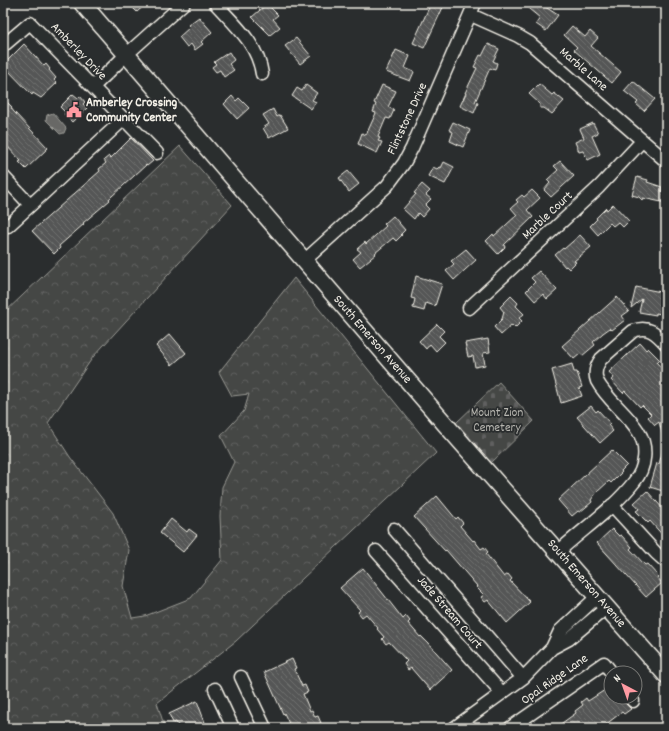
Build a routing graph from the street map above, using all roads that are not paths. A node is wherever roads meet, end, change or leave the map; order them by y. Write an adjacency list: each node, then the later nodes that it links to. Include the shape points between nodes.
1 (82, 3): 7 (main road, South Emerson Avenue)
2 (184, 3): 7 (street)
3 (215, 3): 8 (street, via 251,43)
4 (476, 3): 5 (street, Flintstone Drive)
5 (471, 15): 11 (street, Marble Lane, via 530,43); 17 (street, Flintstone Drive, via 412,148 398,173)
6 (3, 46): 9 (street, Amberley Drive, via 30,23)
7 (126, 55): 9 (street); 17 (main road, South Emerson Avenue)
8 (262, 74)
9 (93, 87): 10 (street, Amberley Drive)
10 (124, 119): 12 (street, Amberley Drive); 15 (street)
11 (642, 141): 13 (street, Marble Lane); 18 (street, Marble Court, via 599,187)
12 (157, 153)
13 (666, 162)
14 (3, 176): 15 (street)
15 (30, 205): 16 (street)
16 (8, 226)
17 (304, 261): 23 (main road, South Emerson Avenue)
18 (469, 308)
19 (666, 344): 20 (street, via 653,331 637,329 601,359 596,369 598,384 638,431 643,441 641,469 635,481)
20 (612, 505): 23 (street); 24 (street)
21 (394, 529): 29 (street)
22 (376, 551): 31 (street, Jade Stream Court)
23 (558, 552): 25 (main road, South Emerson Avenue)
24 (666, 562)
25 (602, 602): 27 (main road, South Emerson Avenue); 29 (street, via 560,631 552,648)
26 (606, 665): 35 (street, Opal Ridge Lane, via 604,663)
27 (666, 675)
28 (241, 677): 33 (street)
29 (523, 678): 31 (street)
30 (215, 689): 32 (street)
31 (502, 693): 34 (street)
32 (233, 728)
33 (265, 728)
34 (454, 728)
35 (510, 728)

